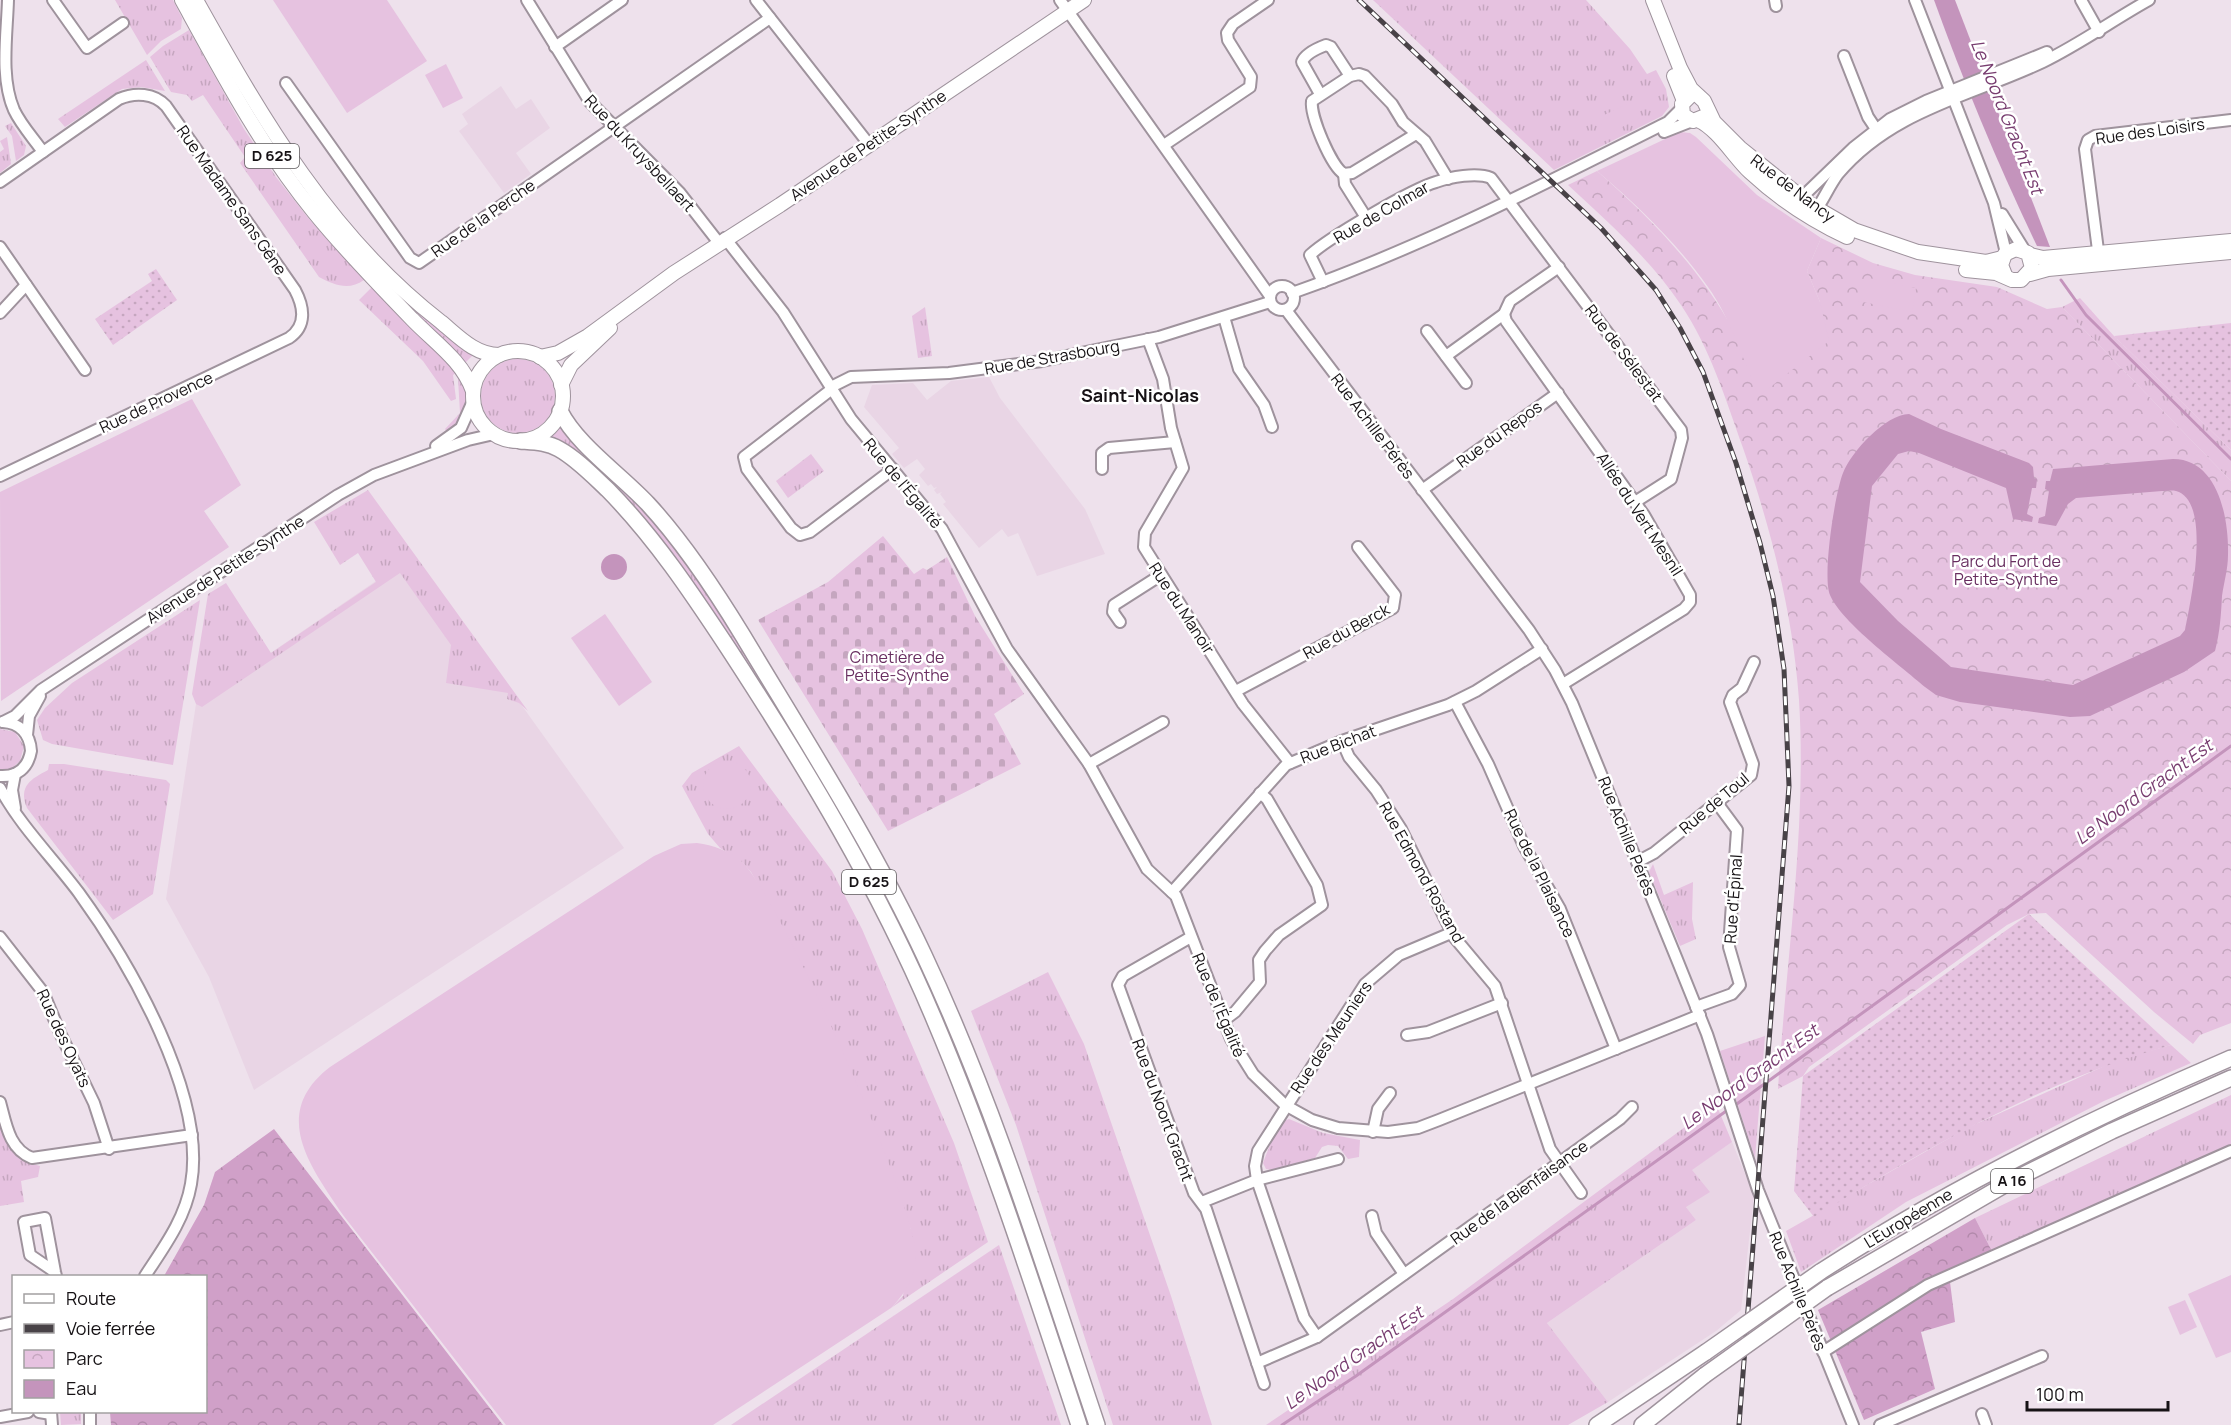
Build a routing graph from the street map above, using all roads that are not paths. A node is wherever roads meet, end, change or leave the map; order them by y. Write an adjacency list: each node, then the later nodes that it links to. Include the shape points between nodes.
1 (9, 0): 34 (street, via 8,93 17,117)
2 (53, 0): 16 (street, via 87,48)
3 (182, 0): 73 (main road, D 625, via 251,123 292,184 409,316 458,363)
4 (196, 0): 65 (main road, D 625, via 267,125 339,224 414,301 478,350)
5 (622, 0): 19 (street)
6 (756, 0): 15 (street)
7 (1084, 0): 14 (main road, Avenue de Petite-Synthe)
8 (1268, 0): 33 (street, via 1233,24 1227,33 1251,77 1250,87)
9 (1653, 0): 18 (main road)
10 (1916, 0): 24 (street)
11 (2081, 0): 17 (street)
12 (2149, 0): 17 (street)
13 (529, 1): 19 (street, Rue du Kruysbellaert)
14 (1064, 5): 32 (main road, Avenue de Petite-Synthe); 33 (street)
15 (770, 18): 29 (street); 32 (street)
16 (123, 23)
17 (2097, 29): 24 (street, via 2043,62)
18 (1664, 30): 25 (main road, Rue de Nancy, via 1683,73); 26 (main road, via 1669,64)
19 (555, 46): 29 (street, Rue du Kruysbellaert, via 586,96)
20 (1844, 56): 30 (street)
21 (1350, 76): 23 (street); 23 (street, via 1331,47 1326,45 1304,57 1302,62); 31 (street, via 1365,76)
22 (286, 83): 29 (street, Rue de la Perche, via 359,189 417,263)
23 (1320, 94): 35 (street, via 1312,101 1312,111 1325,148)
24 (1951, 95): 30 (street, via 1907,109); 41 (street)
25 (1702, 102): 26 (main road, via 1689,96); 28 (main road, via 1705,115); 40 (main road, Rue de Nancy, via 1729,138)
26 (1682, 105): 28 (main road, via 1684,116); 37 (street, via 1668,122)
27 (2231, 120): 50 (street, Rue des Loisirs, via 2088,140 2085,149)
28 (1695, 121): 37 (street); 40 (main road, Rue de Nancy, via 1707,125 1751,173)
29 (613, 125): 44 (street, Rue du Kruysbellaert)
30 (1877, 132): 40 (street); 42 (street, via 1836,177)
31 (1416, 134): 35 (street, via 1352,173); 36 (street, via 1425,141)
32 (868, 143): 44 (main road, Avenue de Petite-Synthe)
33 (1164, 145): 57 (street)
34 (43, 152): 38 (street); 61 (street, Rue Madame Sans Gêne, via 119,99 130,95 158,99 295,290)
35 (1344, 174): 43 (street, via 1345,184)
36 (1449, 179): 39 (street, Rue de Colmar, via 1488,177); 43 (street, Rue de Colmar, via 1425,186)
37 (1556, 179): 39 (street)
38 (0, 182)
39 (1509, 202): 51 (street, Rue de Sélestat); 53 (street, via 1406,251)
40 (1797, 202): 42 (main road, Rue de Nancy)
41 (1994, 203): 48 (street); 49 (street)
42 (1814, 214): 48 (main road, Rue de Nancy, via 1918,252 1986,262); 52 (main road, Rue de Nancy, via 1849,238 1895,255)
43 (1367, 219): 53 (street, Rue de Colmar, via 1311,254)
44 (722, 241): 55 (main road, Avenue de Petite-Synthe); 71 (street, Rue de l'Égalité, via 783,312)
45 (2231, 241): 50 (main road)
46 (0, 247): 54 (street)
47 (2231, 252): 50 (main road)
48 (2004, 256): 49 (main road, via 2014,249); 52 (main road, via 2001,267)
49 (2036, 258): 50 (main road); 50 (main road, via 2070,267); 52 (main road, via 2030,274 2017,280)
50 (2099, 258)
51 (1559, 267): 60 (street, via 1510,302); 84 (street, Rue de Sélestat, via 1681,430 1671,479)
52 (2005, 276)
53 (1323, 282): 56 (street)
54 (26, 285): 59 (street); 68 (street)
55 (650, 289): 67 (main road, Avenue de Petite-Synthe, via 576,343 555,355); 70 (main road, Avenue de Petite-Synthe, via 571,365)
56 (1292, 293): 57 (street, via 1280,287); 58 (street, via 1292,304)
57 (1270, 299): 58 (street, via 1276,309); 62 (street, Rue de Strasbourg)
58 (1286, 310): 83 (street, Rue Achille Pérès)
59 (0, 313)
60 (1504, 314): 66 (street); 72 (street, Rue du Repos)
61 (303, 318): 82 (street, Rue de Provence, via 296,333 283,342)
62 (1224, 318): 64 (street, Rue de Strasbourg); 75 (street, via 1239,369 1262,400)
63 (1427, 331): 66 (street)
64 (1148, 339): 71 (street, Rue de Strasbourg, via 998,368 851,377); 78 (street, Rue du Manoir, via 1164,382)
65 (499, 355): 67 (main road, via 521,351); 73 (main road, via 480,371)
66 (1446, 356): 69 (street)
67 (540, 357): 70 (main road, via 553,368)
68 (85, 370)
69 (1466, 383)
70 (561, 385): 74 (main road)
71 (831, 388): 80 (street, Rue de l'Égalité, via 858,429); 80 (street, Rue de Strasbourg, via 744,457 747,469 791,528 800,535 810,532)
72 (1558, 393): 83 (street, Rue du Repos); 84 (street, Allée du Vert Mesnil)
73 (473, 396): 76 (main road, via 479,418); 79 (street, Avenue de Petite-Synthe, via 467,419 456,433)
74 (560, 411): 77 (main road, via 544,432); 145 (highway, D 625, via 576,433 654,511 694,562 819,760 883,872 944,997 981,1090)
75 (1272, 428)
76 (494, 434): 77 (main road); 79 (street, Avenue de Petite-Synthe)
77 (519, 441): 144 (highway, D 625, via 545,443 564,452 603,486 658,546 737,662 852,851 903,950 954,1067 1006,1206)
78 (1175, 442): 81 (street, via 1108,448 1102,453); 86 (street, Rue du Manoir, via 1183,471 1144,540 1146,551)
79 (398, 465): 90 (street, Avenue de Petite-Synthe, via 332,498)
80 (893, 469): 99 (street, Rue de l'Égalité, via 944,533 1006,649)
81 (1102, 469)
82 (0, 476)
83 (1422, 490): 88 (street, Rue Achille Pérès)
84 (1635, 502): 91 (street, Allée du Vert Mesnil, via 1689,591 1690,602)
85 (1358, 547): 92 (street, Rue du Berck, via 1395,595 1393,608)
86 (1161, 575): 87 (street, via 1114,605 1113,612); 92 (street, Rue du Manoir)
87 (1120, 622)
88 (1542, 649): 91 (street, Rue Achille Pérès); 93 (street, Rue Bichat)
89 (1754, 662): 104 (street, Rue de Toul, via 1742,688 1730,702 1753,764 1752,771)
90 (56, 681): 94 (street, Avenue de Petite-Synthe, via 15,716); 96 (street, Avenue de Petite-Synthe, via 33,706)
91 (1563, 684): 106 (street, Rue Achille Pérès)
92 (1236, 692): 98 (street, Rue du Manoir)
93 (1455, 702): 97 (street, Rue Bichat); 115 (street, Rue de la Plaisance, via 1524,846 1560,909)
94 (1, 722): 96 (street, via 18,726)
95 (1163, 722): 99 (street)
96 (27, 735): 100 (street, Avenue de Petite-Synthe, via 30,755 26,765)
97 (1342, 741): 98 (street, Rue Bichat); 108 (street, Rue Edmond Rostand, via 1349,757 1401,829)
98 (1290, 763): 103 (street, Rue Bichat)
99 (1089, 764): 107 (street, Rue de l'Égalité, via 1147,869)
100 (15, 774): 101 (street); 105 (street, via 12,794)
101 (0, 776)
102 (0, 788): 105 (street)
103 (1260, 793): 107 (street, Rue Bichat); 113 (street, via 1317,885 1322,905 1282,932 1269,946 1259,960 1260,982 1233,1015)
104 (1717, 803): 106 (street, Rue de Toul); 112 (street, Rue d'Épinal, via 1737,830 1729,947 1740,985 1732,994)
105 (19, 819): 124 (street, via 85,903 126,966 169,1057)
106 (1637, 862): 112 (street, Rue Achille Pérès)
107 (1172, 892): 110 (street, Rue de l'Égalité)
108 (1451, 933): 111 (street, Rue Edmond Rostand, via 1490,979); 121 (street, Rue des Meuniers, via 1399,955 1371,977)
109 (0, 937): 125 (street, Rue des Oyats, via 42,989 94,1103)
110 (1191, 937): 113 (street, Rue de l'Égalité); 131 (street, Rue du Noort Gracht, via 1123,976 1118,985 1194,1193)
111 (1502, 1003): 114 (street, via 1428,1032); 118 (street, Rue Edmond Rostand)
112 (1698, 1011): 115 (street, Rue de l'Égalité); 138 (street, Rue Achille Pérès, via 1762,1202)
113 (1223, 1021): 121 (street, Rue de l'Égalité, via 1252,1074)
114 (1407, 1035)
115 (1616, 1049): 118 (street, Rue de l'Égalité)
116 (2231, 1058): 137 (highway, L'Européenne / A 16, bridge, via 2000,1166 1820,1272)
117 (2231, 1078): 148 (highway, L'Européenne / A 16, bridge, via 2013,1180 1827,1288 1705,1374)
118 (1529, 1085): 123 (street, Rue de l'Égalité, via 1425,1125); 128 (street, Rue Edmond Rostand, via 1550,1149)
119 (1390, 1093): 123 (street, via 1378,1109)
120 (0, 1102): 125 (street, via 12,1141 27,1156 43,1159)
121 (1285, 1104): 123 (street, Rue de l'Égalité, via 1332,1126); 129 (street, Rue des Meuniers, via 1258,1151)
122 (1632, 1107): 128 (street, Rue de la Bienfaisance)
123 (1373, 1132)
124 (192, 1135): 125 (street); 135 (street, via 192,1176 184,1207 176,1229)
125 (109, 1149)
126 (2231, 1151): 138 (street, via 1928,1285)
127 (1338, 1159): 129 (street)
128 (1559, 1163): 130 (street, Rue Edmond Rostand); 134 (street, Rue de la Bienfaisance)
129 (1257, 1180): 131 (street); 136 (street, Rue des Meuniers, via 1304,1318)
130 (1581, 1193)
131 (1202, 1202): 140 (street, Rue du Noort Gracht)
132 (1372, 1216): 134 (street, via 1376,1233)
133 (55, 1274): 133 (street, via 45,1218 24,1222 30,1255)
134 (1404, 1274): 136 (street, Rue de la Bienfaisance)
135 (146, 1275)
136 (1317, 1336): 140 (street, Rue de la Bienfaisance)
137 (1706, 1352): 146 (highway); 147 (highway, L'Européenne / A 16)
138 (1823, 1352): 149 (street, Rue Achille Pérès)
139 (2042, 1356): 150 (street)
140 (1257, 1363): 141 (street, Rue du Noort Gracht)
141 (1264, 1384)
142 (22, 1413): 143 (street)
143 (0, 1417)
144 (1079, 1425)
145 (1097, 1425)
146 (1597, 1425)
147 (1613, 1425)
148 (1642, 1425)
149 (1853, 1425)
150 (1881, 1425)

